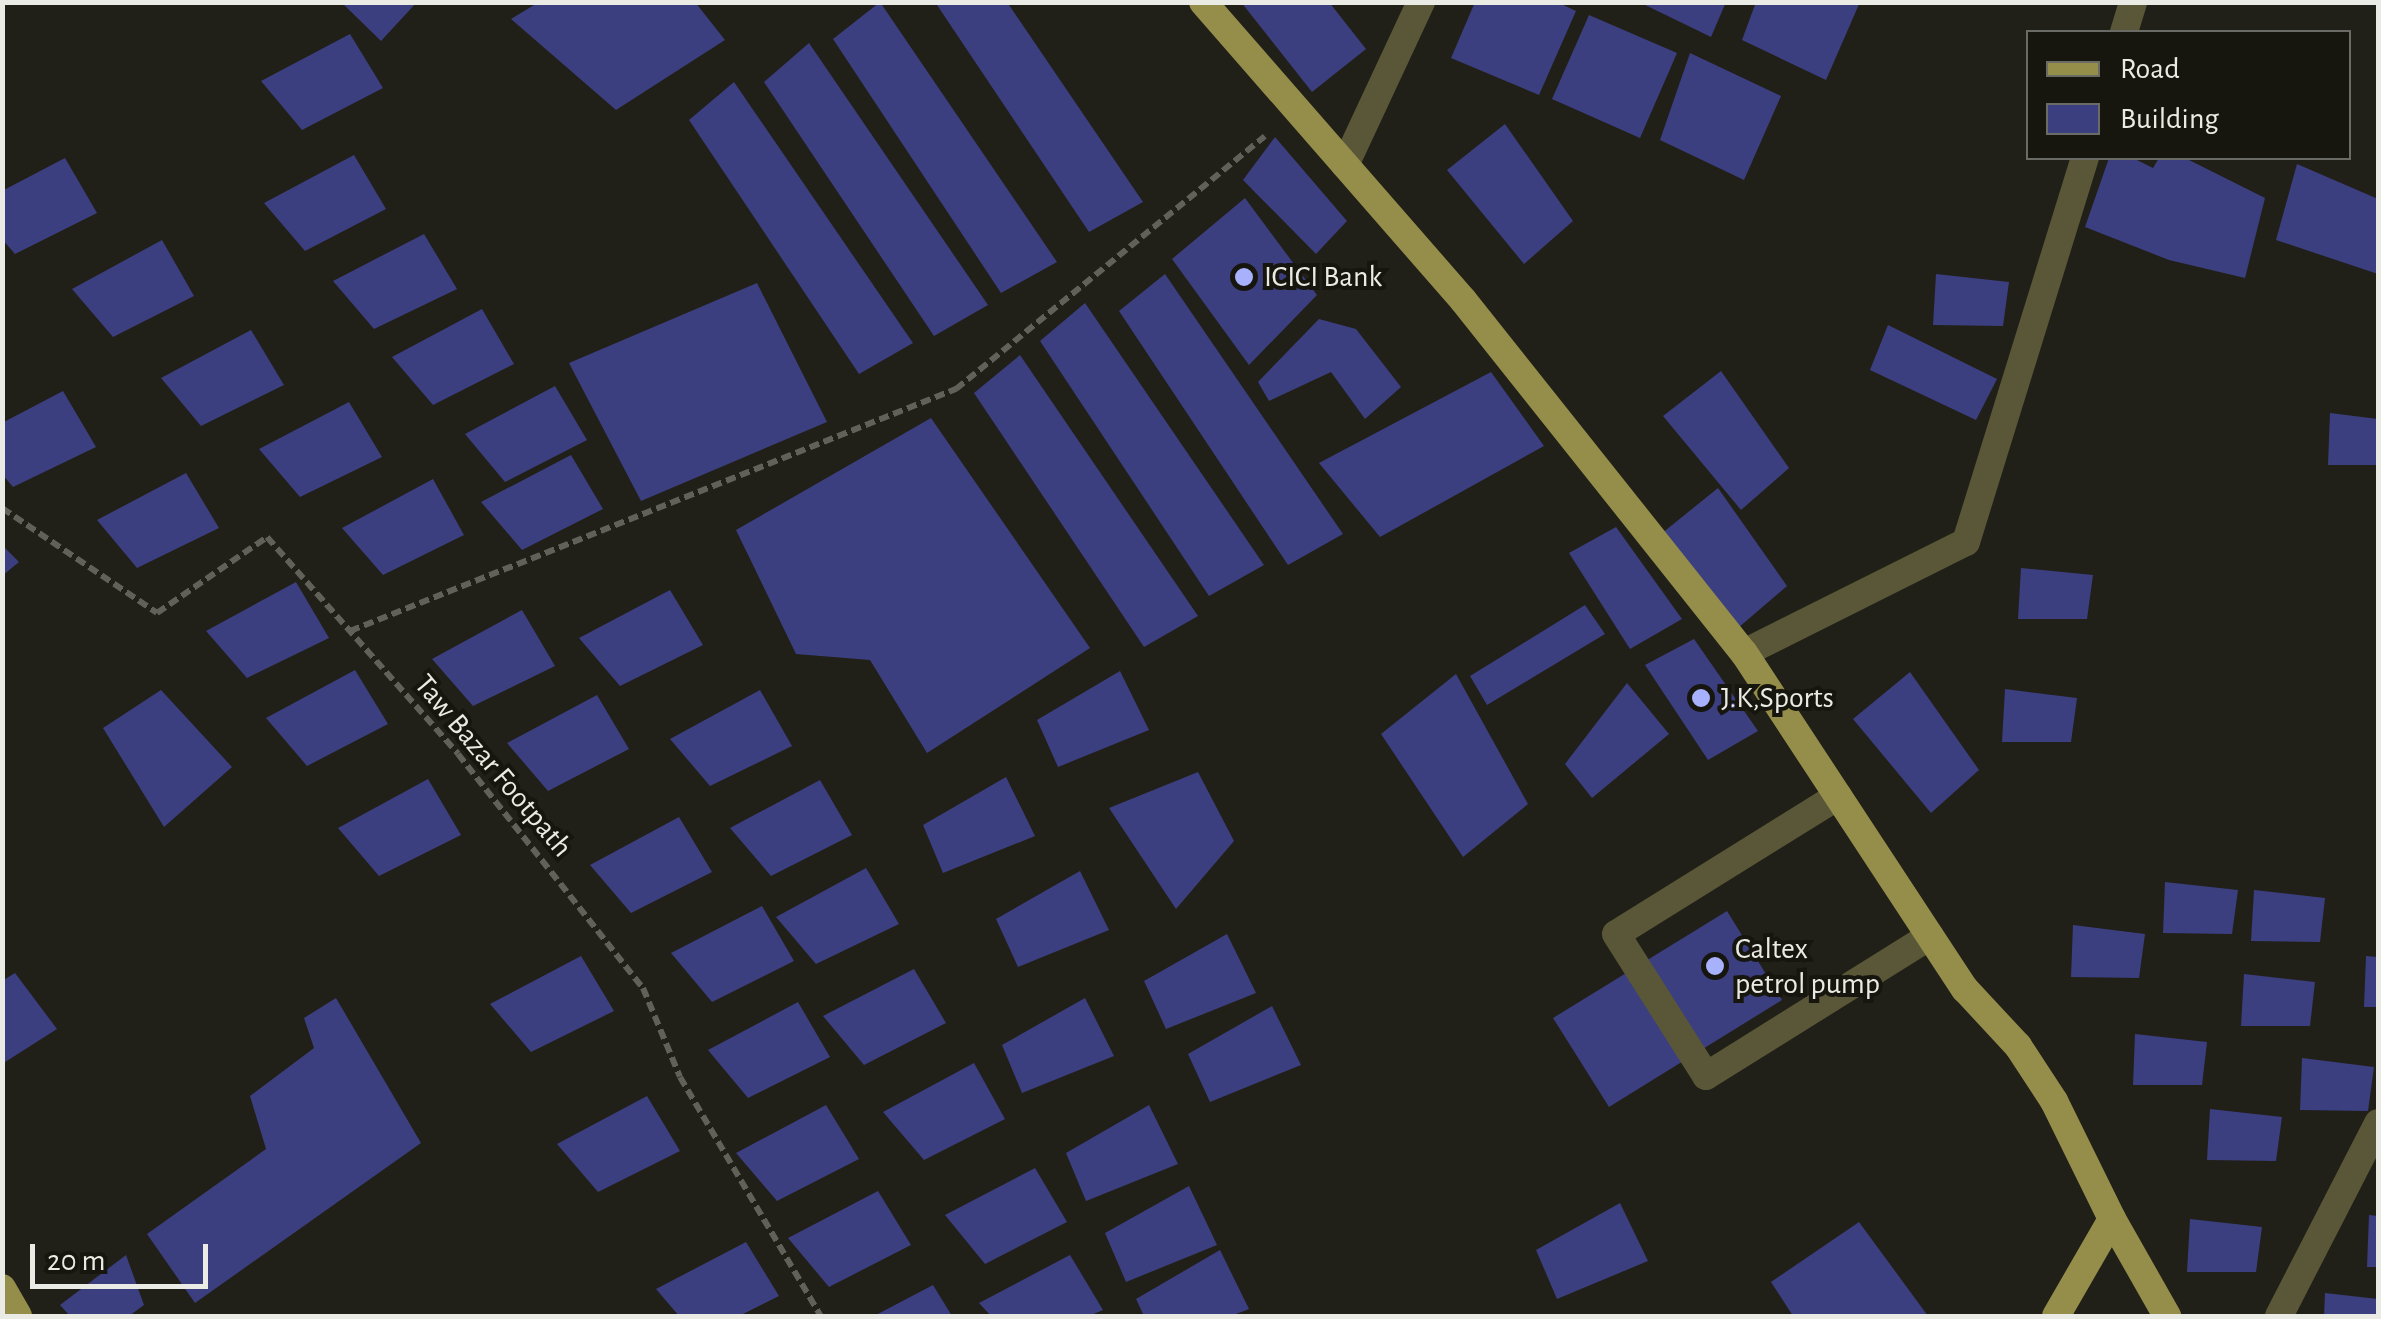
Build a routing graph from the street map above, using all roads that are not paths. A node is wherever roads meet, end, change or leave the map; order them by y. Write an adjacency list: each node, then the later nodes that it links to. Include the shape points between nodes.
1 (1203, 2): 6 (main road)
2 (1421, 2): 6 (street)
3 (2133, 2): 4 (street)
4 (2125, 30)
5 (2084, 160): 7 (street, via 1966,542)
6 (1345, 165): 7 (main road, via 1463,300)
7 (1744, 652): 8 (main road)
8 (1838, 796): 9 (main road); 9 (street, via 1616,934 1706,1076)
9 (1930, 936): 11 (main road, via 2054,1101)
10 (2378, 1123): 16 (street)
11 (2112, 1219): 14 (main road); 15 (main road)
12 (2, 1288): 13 (main road)
13 (18, 1316)
14 (2056, 1316)
15 (2167, 1316)
16 (2279, 1316)

